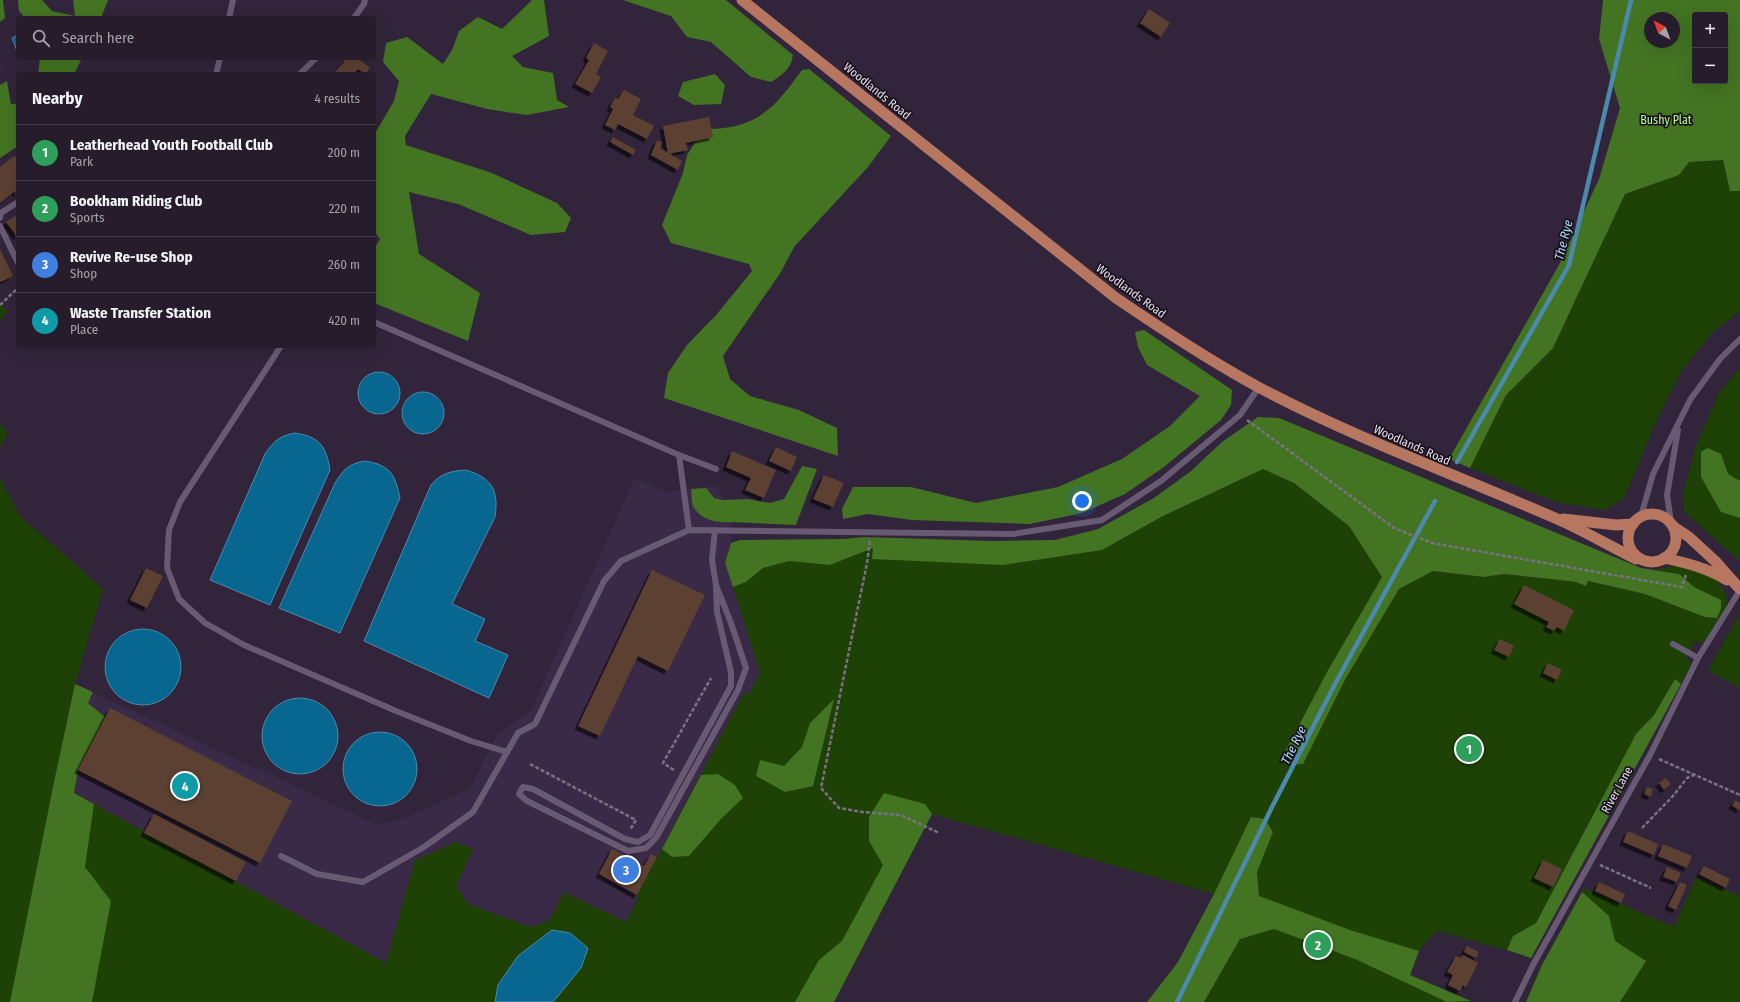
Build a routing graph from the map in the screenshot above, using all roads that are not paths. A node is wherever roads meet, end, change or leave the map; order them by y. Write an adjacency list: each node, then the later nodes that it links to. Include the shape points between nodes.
1 (233, 0): 4 (lane)
2 (365, 0): 5 (lane)
3 (742, 0): 17 (main road, Woodlands Road, via 1116,298 1179,341)
4 (229, 16)
5 (355, 16)
6 (220, 60): 8 (lane)
7 (314, 60): 9 (lane)
8 (216, 72)
9 (302, 72)
10 (16, 203): 11 (lane, via 1,214)
11 (0, 218)
12 (0, 226): 13 (lane)
13 (16, 254)
14 (376, 323): 19 (lane)
15 (1740, 339): 18 (lane, via 1720,359 1690,400)
16 (279, 348): 34 (lane, via 180,502 169,530 167,568 179,599 205,623 244,645 396,711 470,741)
17 (1259, 387): 21 (main road, Woodlands Road, via 1330,423); 25 (lane, via 1240,415 1161,481 1102,520 1013,534)
18 (1678, 427): 22 (lane, via 1653,474); 23 (lane, via 1667,495)
19 (679, 455): 20 (lane); 24 (lane)
20 (716, 469)
21 (1557, 519): 22 (main road, Woodlands Road, via 1616,525); 27 (main road, Woodlands Road)
22 (1637, 520): 23 (main road, via 1657,514 1664,516); 27 (main road, via 1627,538)
23 (1672, 524): 26 (main road, via 1676,534 1674,548); 29 (main road, via 1715,561)
24 (689, 530): 25 (lane); 34 (lane, via 622,561 604,581 535,724 518,733)
25 (715, 530): 28 (lane, via 712,560)
26 (1664, 558): 27 (main road, via 1651,563); 29 (main road, via 1711,570)
27 (1636, 559)
28 (716, 585): 32 (lane, via 717,612); 33 (lane, via 746,668)
29 (1738, 587): 31 (lane, River Lane)
30 (1673, 644): 31 (lane)
31 (1698, 658): 36 (lane, River Lane, via 1650,754)
32 (731, 672): 33 (lane, via 736,679); 33 (lane, via 731,686 650,834 638,842 625,839 533,789 523,787 519,794 527,801 628,851 646,848 656,838 738,690)
33 (743, 675)
34 (507, 752): 35 (lane, via 473,812 424,847 363,882 317,874)
35 (280, 856)
36 (1515, 1002)

